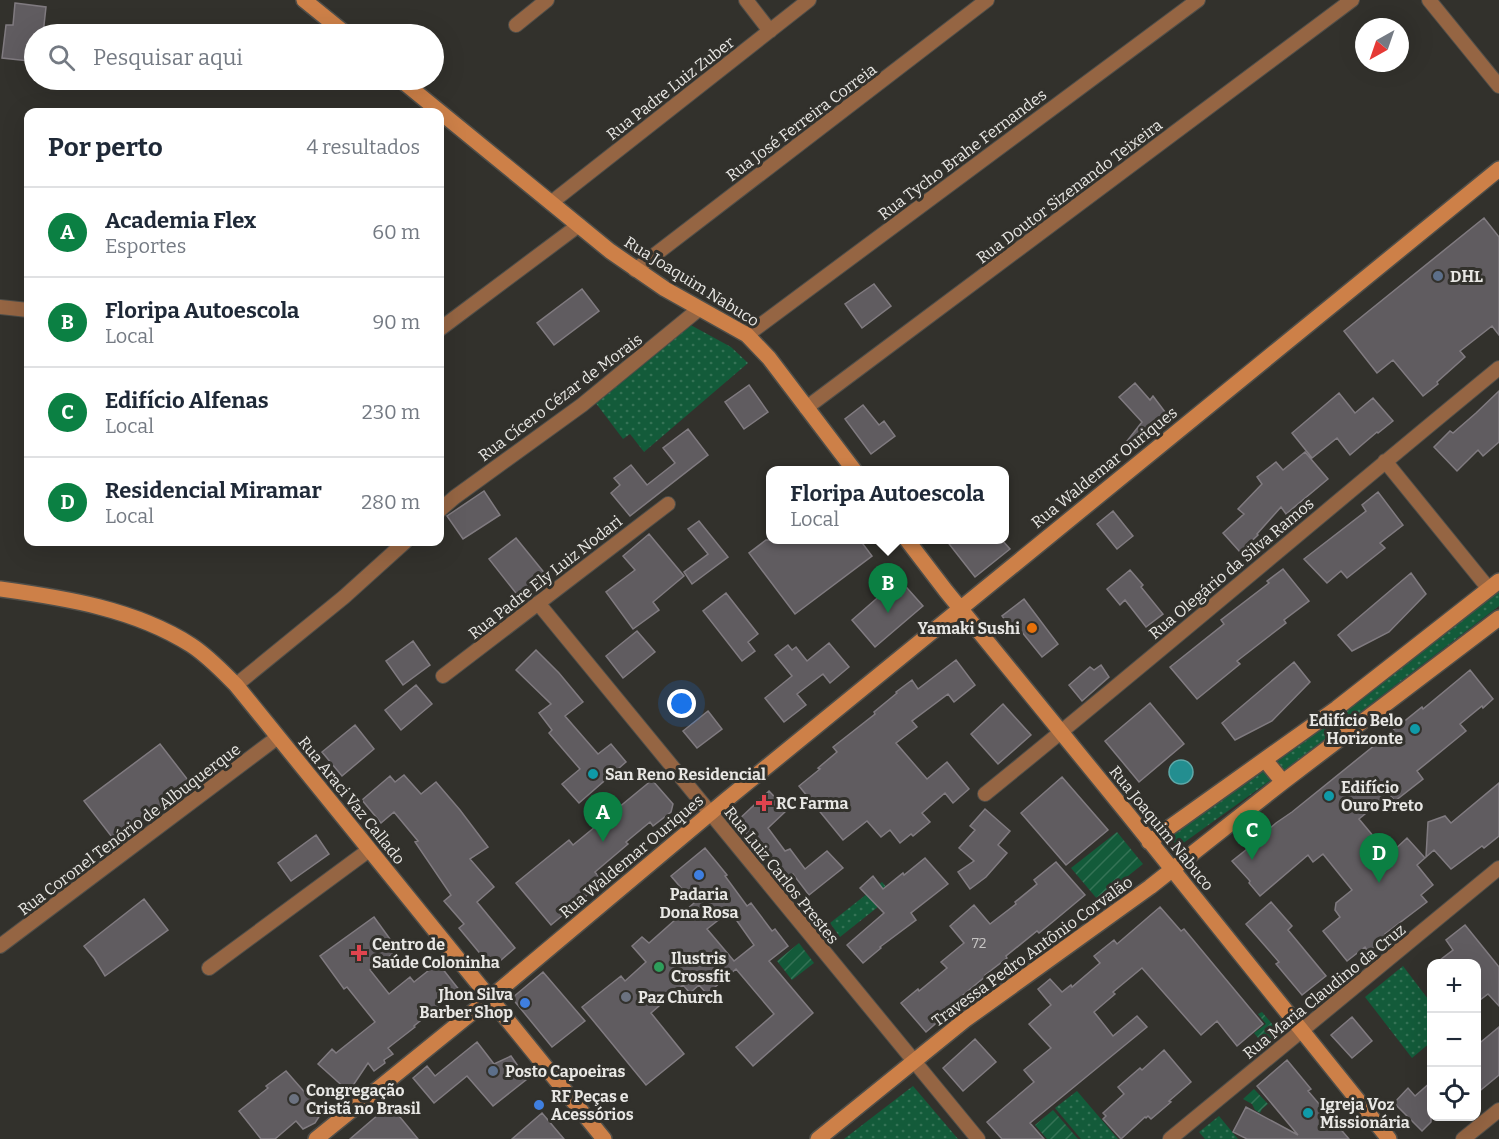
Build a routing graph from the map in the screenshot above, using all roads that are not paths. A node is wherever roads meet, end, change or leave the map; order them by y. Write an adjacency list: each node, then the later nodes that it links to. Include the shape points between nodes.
1 (547, 0): 10 (street)
2 (746, 0): 11 (street)
3 (809, 0): 11 (street, Rua Padre Luiz Zuber)
4 (987, 0): 19 (street, Rua José Ferreira Correia)
5 (1198, 0): 24 (street, Rua Tycho Brahe Fernandes)
6 (1352, 0): 26 (street, Rua Doutor Sizenando Teixeira)
7 (1429, 0): 12 (street)
8 (312, 2): 9 (main road)
9 (335, 24)
10 (516, 25)
11 (770, 31): 17 (street, Rua Padre Luiz Zuber)
12 (1499, 86)
13 (413, 90): 14 (main road, Rua Joaquim Nabuco)
14 (434, 108)
15 (444, 116): 17 (main road, Rua Joaquim Nabuco)
16 (1499, 169): 36 (main road, Rua Waldemar Ouriques)
17 (552, 202): 18 (main road, Rua Joaquim Nabuco)
18 (579, 225): 19 (main road, Rua Joaquim Nabuco); 23 (street)
19 (635, 270): 21 (main road, Rua Joaquim Nabuco)
20 (0, 308): 22 (street)
21 (699, 309): 24 (main road, Rua Joaquim Nabuco); 30 (street, Rua Cícero Cézar de Morais, via 582,405)
22 (24, 310)
23 (444, 326)
24 (747, 334): 26 (main road, Rua Joaquim Nabuco)
25 (1499, 368): 27 (street, Rua Olegário da Silva Ramos)
26 (806, 408): 28 (main road, Rua Joaquim Nabuco)
27 (1385, 462): 34 (street); 40 (street, Rua Olegário da Silva Ramos)
28 (850, 466)
29 (668, 504): 35 (street, Rua Padre Ely Luiz Nodari)
30 (444, 507)
31 (910, 544): 36 (main road, Rua Joaquim Nabuco)
32 (401, 546): 39 (street)
33 (0, 589): 39 (main road, Rua Araci Vaz Callado, via 67,600 145,622 192,646)
34 (1496, 591): 42 (main road)
35 (538, 603): 38 (street, Rua Padre Ely Luiz Nodari); 45 (street, Rua Luiz Carlos Prestes)
36 (960, 608): 40 (main road, Rua Joaquim Nabuco); 45 (main road, Rua Waldemar Ouriques)
37 (1499, 618): 43 (main road, Travessa Pedro Antônio Corvalão)
38 (443, 676)
39 (236, 685): 41 (main road, Rua Araci Vaz Callado)
40 (1061, 733): 44 (street, Rua Olegário da Silva Ramos); 46 (main road, Rua Joaquim Nabuco)
41 (278, 737): 47 (main road, Rua Araci Vaz Callado); 50 (street, Rua Coronel Tenório de Albuquerque)
42 (1265, 760): 43 (main road); 46 (main road)
43 (1283, 782): 49 (main road, Travessa Pedro Antônio Corvalão)
44 (985, 794)
45 (710, 813): 52 (main road, Rua Waldemar Ouriques); 54 (street, Rua Luiz Carlos Prestes)
46 (1149, 842): 49 (main road, Rua Joaquim Nabuco)
47 (369, 850): 51 (street); 52 (main road, Rua Araci Vaz Callado)
48 (1499, 868): 53 (street, Rua Maria Claudino da Cruz)
49 (1172, 869): 53 (main road, Rua Joaquim Nabuco); 54 (main road, Travessa Pedro Antônio Corvalão)
50 (0, 946)
51 (209, 968)
52 (490, 998): 56 (main road, Rua Waldemar Ouriques); 57 (main road, Rua Araci Vaz Callado)
53 (1301, 1031): 60 (street, Rua Maria Claudino da Cruz); 61 (main road, Rua Joaquim Nabuco)
54 (914, 1061): 58 (main road, Travessa Pedro Antônio Corvalão); 59 (street, Rua Luiz Carlos Prestes)
55 (1499, 1110): 62 (street)
56 (316, 1139)
57 (604, 1139)
58 (818, 1139)
59 (978, 1139)
60 (1170, 1139)
61 (1389, 1139)
62 (1463, 1139)

